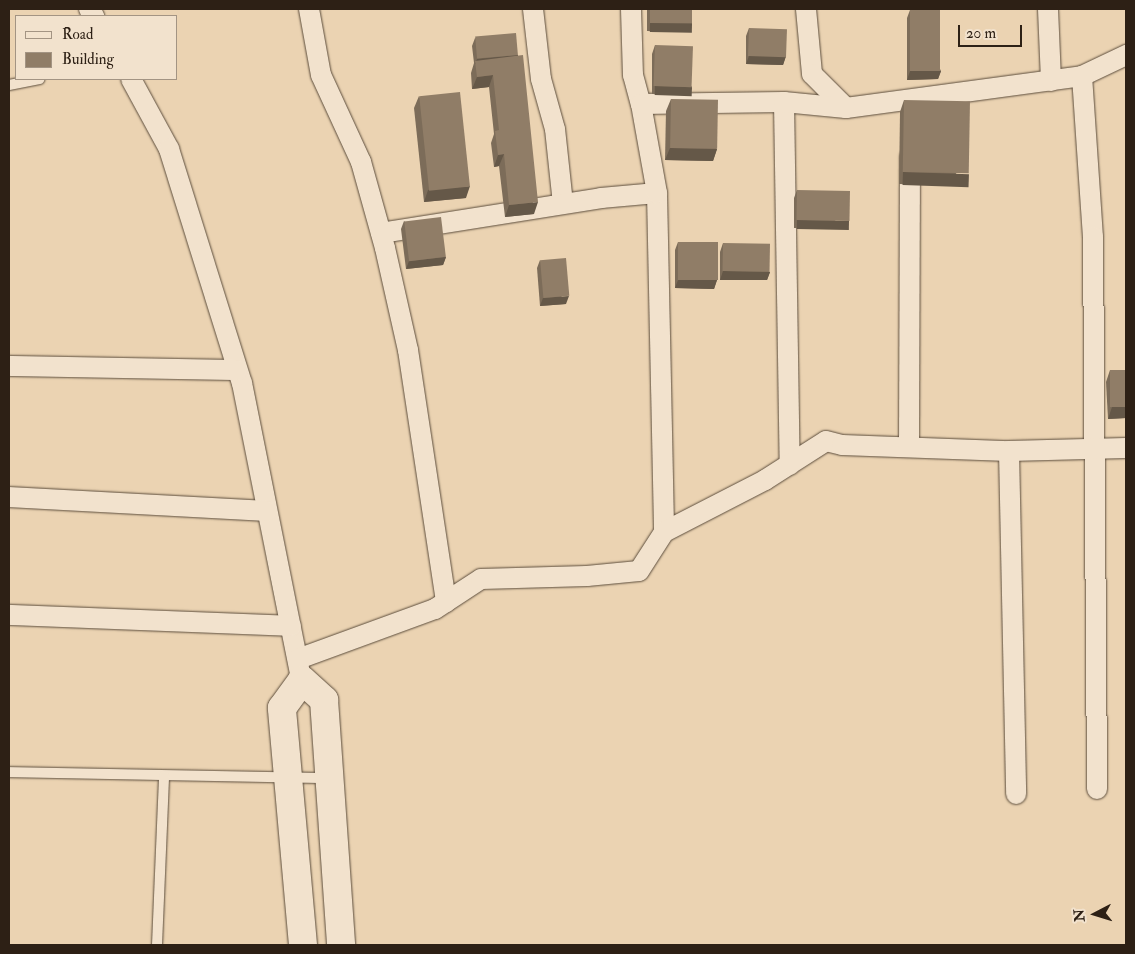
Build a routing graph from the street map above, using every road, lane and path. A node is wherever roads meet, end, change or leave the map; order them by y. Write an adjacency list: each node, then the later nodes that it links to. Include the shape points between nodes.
1 (309, 9): 18 (street, via 321,75 361,162)
2 (533, 9): 17 (street, via 541,79 555,129)
3 (631, 9): 13 (street, via 633,75)
4 (806, 9): 14 (street, via 812,74)
5 (1048, 9): 10 (street)
6 (1126, 55): 7 (street)
7 (1082, 76): 10 (street); 22 (street, via 1093,237)
8 (34, 80): 11 (lane)
9 (132, 80): 20 (street, via 169,149)
10 (1050, 81): 14 (street, via 910,110)
11 (9, 85)
12 (784, 102): 13 (street); 14 (street); 25 (street)
13 (641, 104): 16 (street)
14 (846, 108)
15 (910, 139): 21 (street)
16 (657, 193): 17 (street); 28 (street)
17 (563, 204): 18 (street)
18 (381, 233): 29 (street, via 408,350)
19 (9, 366): 20 (street)
20 (237, 370): 27 (street)
21 (909, 447): 24 (street); 25 (street, via 842,445 826,441)
22 (1095, 447): 23 (street); 24 (street); 37 (street)
23 (1126, 448)
24 (1009, 450): 38 (street)
25 (790, 464): 28 (street)
26 (9, 497): 27 (street)
27 (268, 511): 31 (street)
28 (664, 532): 29 (street, via 639,571 481,579)
29 (446, 602): 32 (street, via 348,643)
30 (9, 615): 31 (street)
31 (291, 626): 32 (street)
32 (300, 670): 35 (street, via 282,708); 36 (street, via 324,700)
33 (9, 772): 34 (lane)
34 (164, 776): 35 (lane); 39 (lane)
35 (290, 778): 36 (lane); 40 (street)
36 (329, 778): 41 (street)
37 (1097, 790)
38 (1016, 794)
39 (156, 945)
40 (303, 945)
41 (341, 945)

